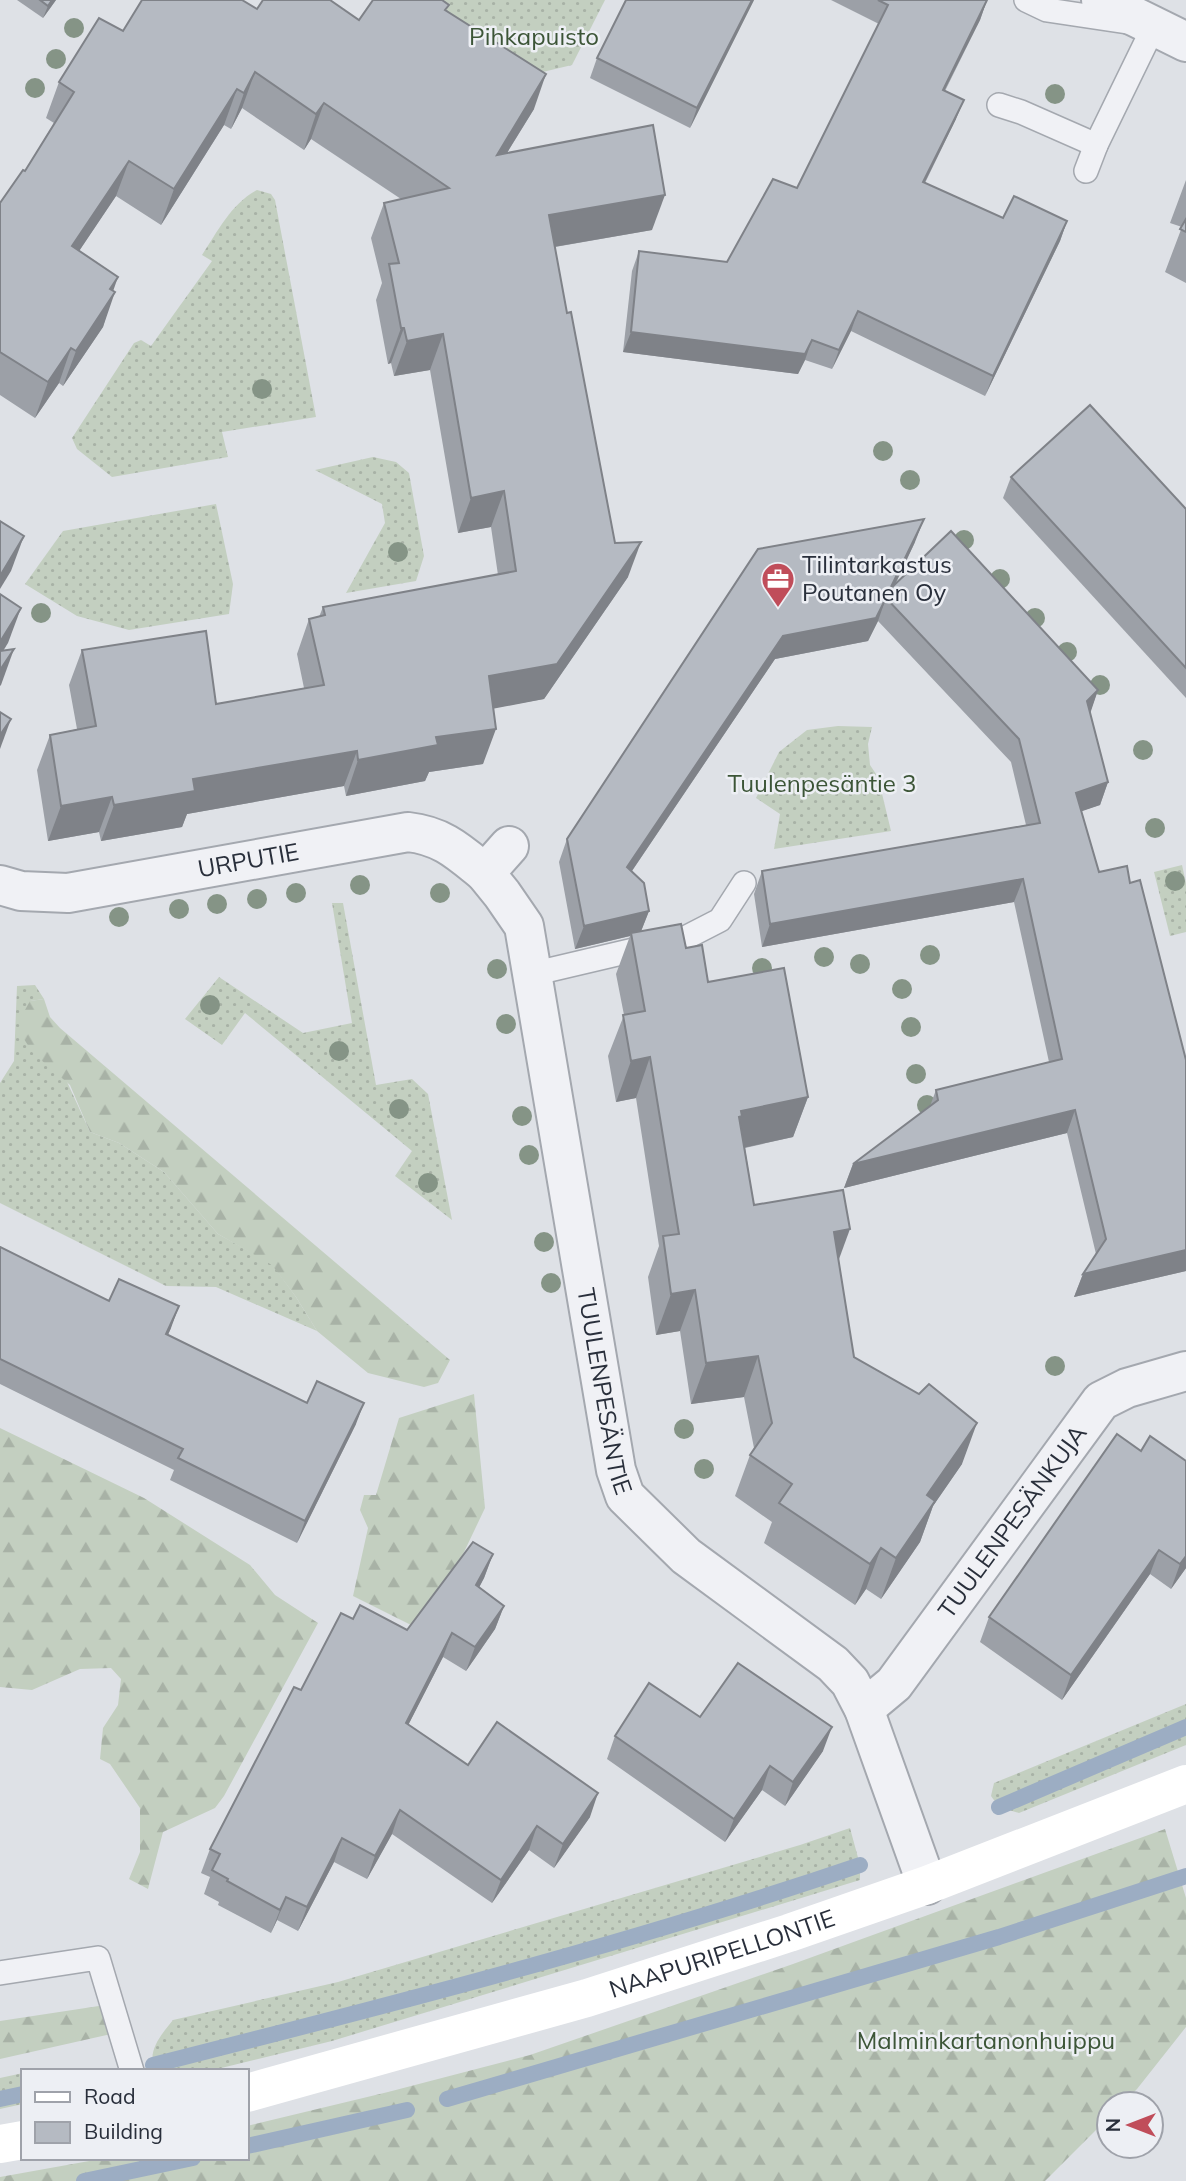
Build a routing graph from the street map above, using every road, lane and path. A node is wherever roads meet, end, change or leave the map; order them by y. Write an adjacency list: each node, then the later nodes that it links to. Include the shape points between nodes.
1 (1026, 0): 3 (lane, via 1047,10)
2 (1101, 0): 3 (street)
3 (1170, 34): 5 (lane)
4 (999, 105): 5 (lane)
5 (1096, 145): 6 (lane)
6 (1086, 171)
7 (497, 860): 9 (street, URPUTIE, via 428,834 408,832 68,892 21,891); 10 (street, TUULENPESÄNTIE, via 502,894 524,926)
8 (744, 883): 10 (lane, via 720,920 685,938)
9 (0, 885)
10 (532, 974): 12 (street, TUULENPESÄNTIE, via 616,1470 625,1496 686,1556 833,1664 850,1682)
11 (1186, 1371): 12 (street, TUULENPESÄNKUJA, via 1127,1388 1101,1401 894,1684)
12 (864, 1709): 14 (street, TUULENPESÄNTIE)
13 (1186, 1784): 14 (street, NAAPURIPELLONTIE)
14 (928, 1885): 17 (street, NAAPURIPELLONTIE, via 587,1998)
15 (0, 1973): 16 (lane, via 99,1958)
16 (131, 2069)
17 (248, 2093)
18 (21, 2140): 19 (street)
19 (0, 2144)

